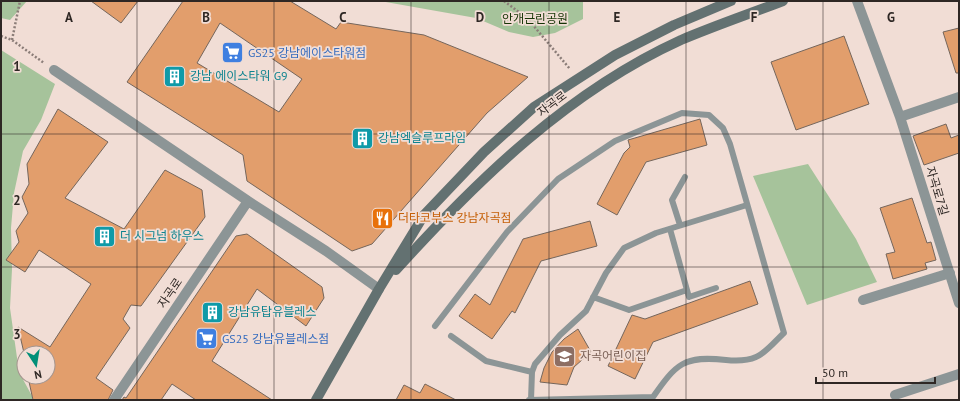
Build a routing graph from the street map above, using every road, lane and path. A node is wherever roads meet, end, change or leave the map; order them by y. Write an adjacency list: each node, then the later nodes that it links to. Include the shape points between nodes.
1 (20, 1): 7 (path)
2 (504, 1): 9 (path, via 527,18)
3 (730, 1): 9 (main road, 자곡로, via 674,25 615,55)
4 (783, 1): 19 (main road, 자곡로, via 681,41 573,103 529,137 445,217)
5 (857, 1): 11 (street, 자곡로7길)
6 (1, 36): 7 (path)
7 (12, 40): 8 (path)
8 (54, 70): 13 (street)
9 (578, 78): 19 (main road, 자곡로, via 534,107 478,157 424,215)
10 (959, 97): 11 (street)
11 (900, 117): 17 (street, 자곡로7길)
12 (685, 177): 15 (lane, via 672,200)
13 (248, 202): 19 (street, via 326,251); 29 (street, 자곡로)
14 (747, 205): 15 (lane); 24 (lane, via 723,128 709,114 682,113 615,141 558,179 508,232); 31 (lane, via 784,333 757,357 739,361 704,357 685,362 667,377 653,398)
15 (680, 225): 16 (lane)
16 (670, 229): 20 (lane); 21 (lane, via 624,248)
17 (950, 273): 22 (street); 23 (street, 자곡로7길)
18 (716, 288): 20 (lane, via 689,297)
19 (379, 289): 30 (main road, 자곡로)
20 (687, 290): 21 (lane, via 630,310)
21 (593, 297): 26 (lane, via 586,311 560,335 535,364)
22 (863, 300)
23 (959, 303)
24 (435, 326)
25 (450, 336): 26 (lane, via 486,361)
26 (532, 372): 31 (lane)
27 (959, 374): 28 (street)
28 (895, 395)
29 (114, 400)
30 (316, 400)
31 (530, 400)

